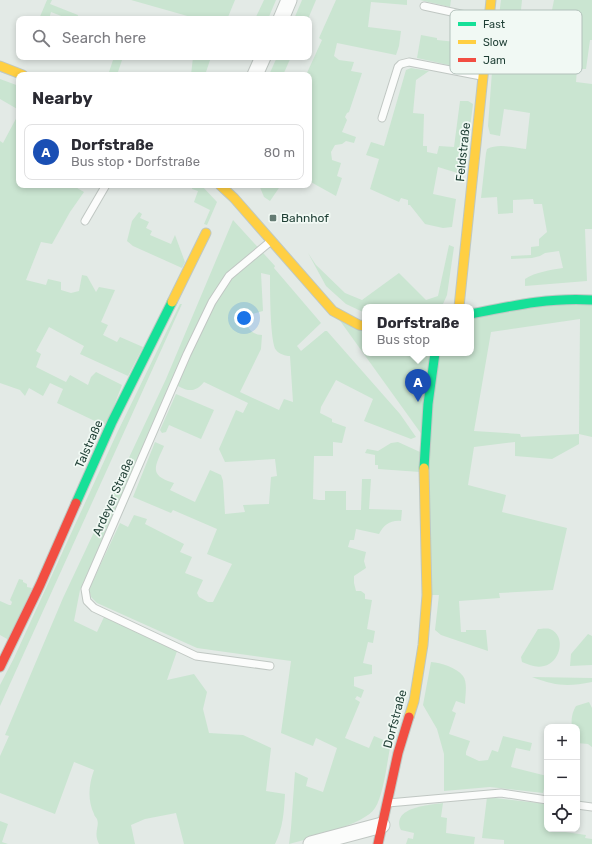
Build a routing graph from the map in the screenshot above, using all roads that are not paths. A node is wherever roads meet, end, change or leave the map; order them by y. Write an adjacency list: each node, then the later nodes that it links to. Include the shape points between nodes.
1 (289, 0): 6 (street)
2 (491, 0): 4 (street, Feldstraße)
3 (424, 6): 5 (lane)
4 (490, 10)
5 (450, 12)
6 (282, 16)
7 (262, 60): 11 (street)
8 (0, 66): 10 (street)
9 (450, 70): 15 (lane, via 409,62 400,64)
10 (16, 72)
11 (256, 72)
12 (468, 74): 14 (lane)
13 (483, 74): 14 (street, Feldstraße)
14 (483, 77): 22 (street, Feldstraße)
15 (382, 118)
16 (104, 188): 18 (lane)
17 (223, 188): 20 (street)
18 (85, 222)
19 (206, 233): 27 (street, Talstraße, via 112,422 40,585)
20 (271, 241): 24 (street, via 333,311); 26 (lane, Ardeyer Straße, via 229,276 212,302 85,589 87,601 94,608 196,656)
21 (592, 300): 23 (street, via 575,298 534,301)
22 (459, 304)
23 (474, 313)
24 (362, 326)
25 (435, 356): 29 (street, Dorfstraße, via 425,440 427,596 423,645 414,701 398,753)
26 (270, 666)
27 (0, 667)
28 (544, 800): 29 (lane, via 501,793)
29 (388, 803): 32 (street, Dorfstraße)
30 (580, 805): 31 (lane)
31 (592, 807)
32 (382, 825): 33 (street); 34 (street, Dorfstraße)
33 (311, 844)
34 (378, 844)

